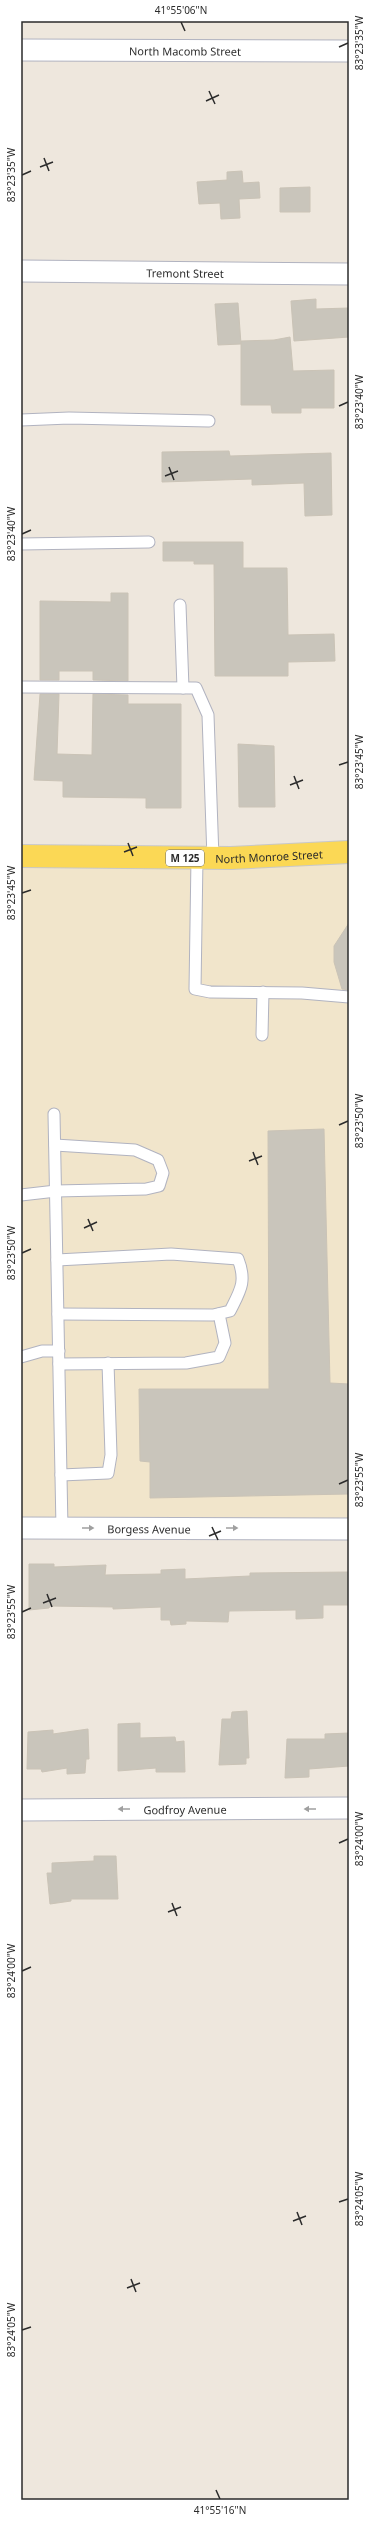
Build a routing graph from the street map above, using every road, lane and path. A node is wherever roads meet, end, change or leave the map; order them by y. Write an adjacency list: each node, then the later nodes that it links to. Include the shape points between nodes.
1 (21, 50): 2 (street, North Macomb Street)
2 (349, 51)
3 (21, 270): 4 (street, Tremont Street)
4 (349, 274)
5 (21, 420): 6 (lane, via 69,418)
6 (209, 421)
7 (149, 542): 8 (lane)
8 (21, 544)
9 (180, 605): 11 (lane)
10 (21, 687): 11 (lane)
11 (183, 688): 14 (lane, via 196,688 208,715)
12 (349, 852): 14 (main road, North Monroe Street / M 125)
13 (21, 856): 14 (main road, North Monroe Street / M 125)
14 (205, 858): 15 (lane, via 195,989 210,992)
15 (263, 992): 16 (lane); 17 (lane)
16 (349, 997)
17 (262, 1035)
18 (54, 1114): 19 (lane)
19 (55, 1145): 20 (lane); 20 (lane, via 135,1150 158,1160 163,1174 159,1186 146,1189)
20 (56, 1191): 21 (lane); 22 (lane)
21 (21, 1195)
22 (57, 1260): 23 (lane); 24 (lane, via 171,1254 238,1260 244,1274 240,1290 230,1311)
23 (58, 1314): 24 (lane); 25 (lane)
24 (219, 1314): 27 (lane, via 225,1343 219,1357 186,1363)
25 (59, 1351): 26 (lane, via 42,1351); 28 (lane)
26 (21, 1357)
27 (108, 1363): 28 (lane); 29 (lane, via 112,1455 108,1473)
28 (59, 1364): 29 (lane)
29 (62, 1475): 31 (lane)
30 (21, 1528): 31 (street, Borgess Avenue)
31 (62, 1528): 32 (street, Borgess Avenue, one-way to 32)
32 (349, 1528)
33 (349, 1808): 34 (street, Godfroy Avenue, one-way to 34)
34 (21, 1810)

